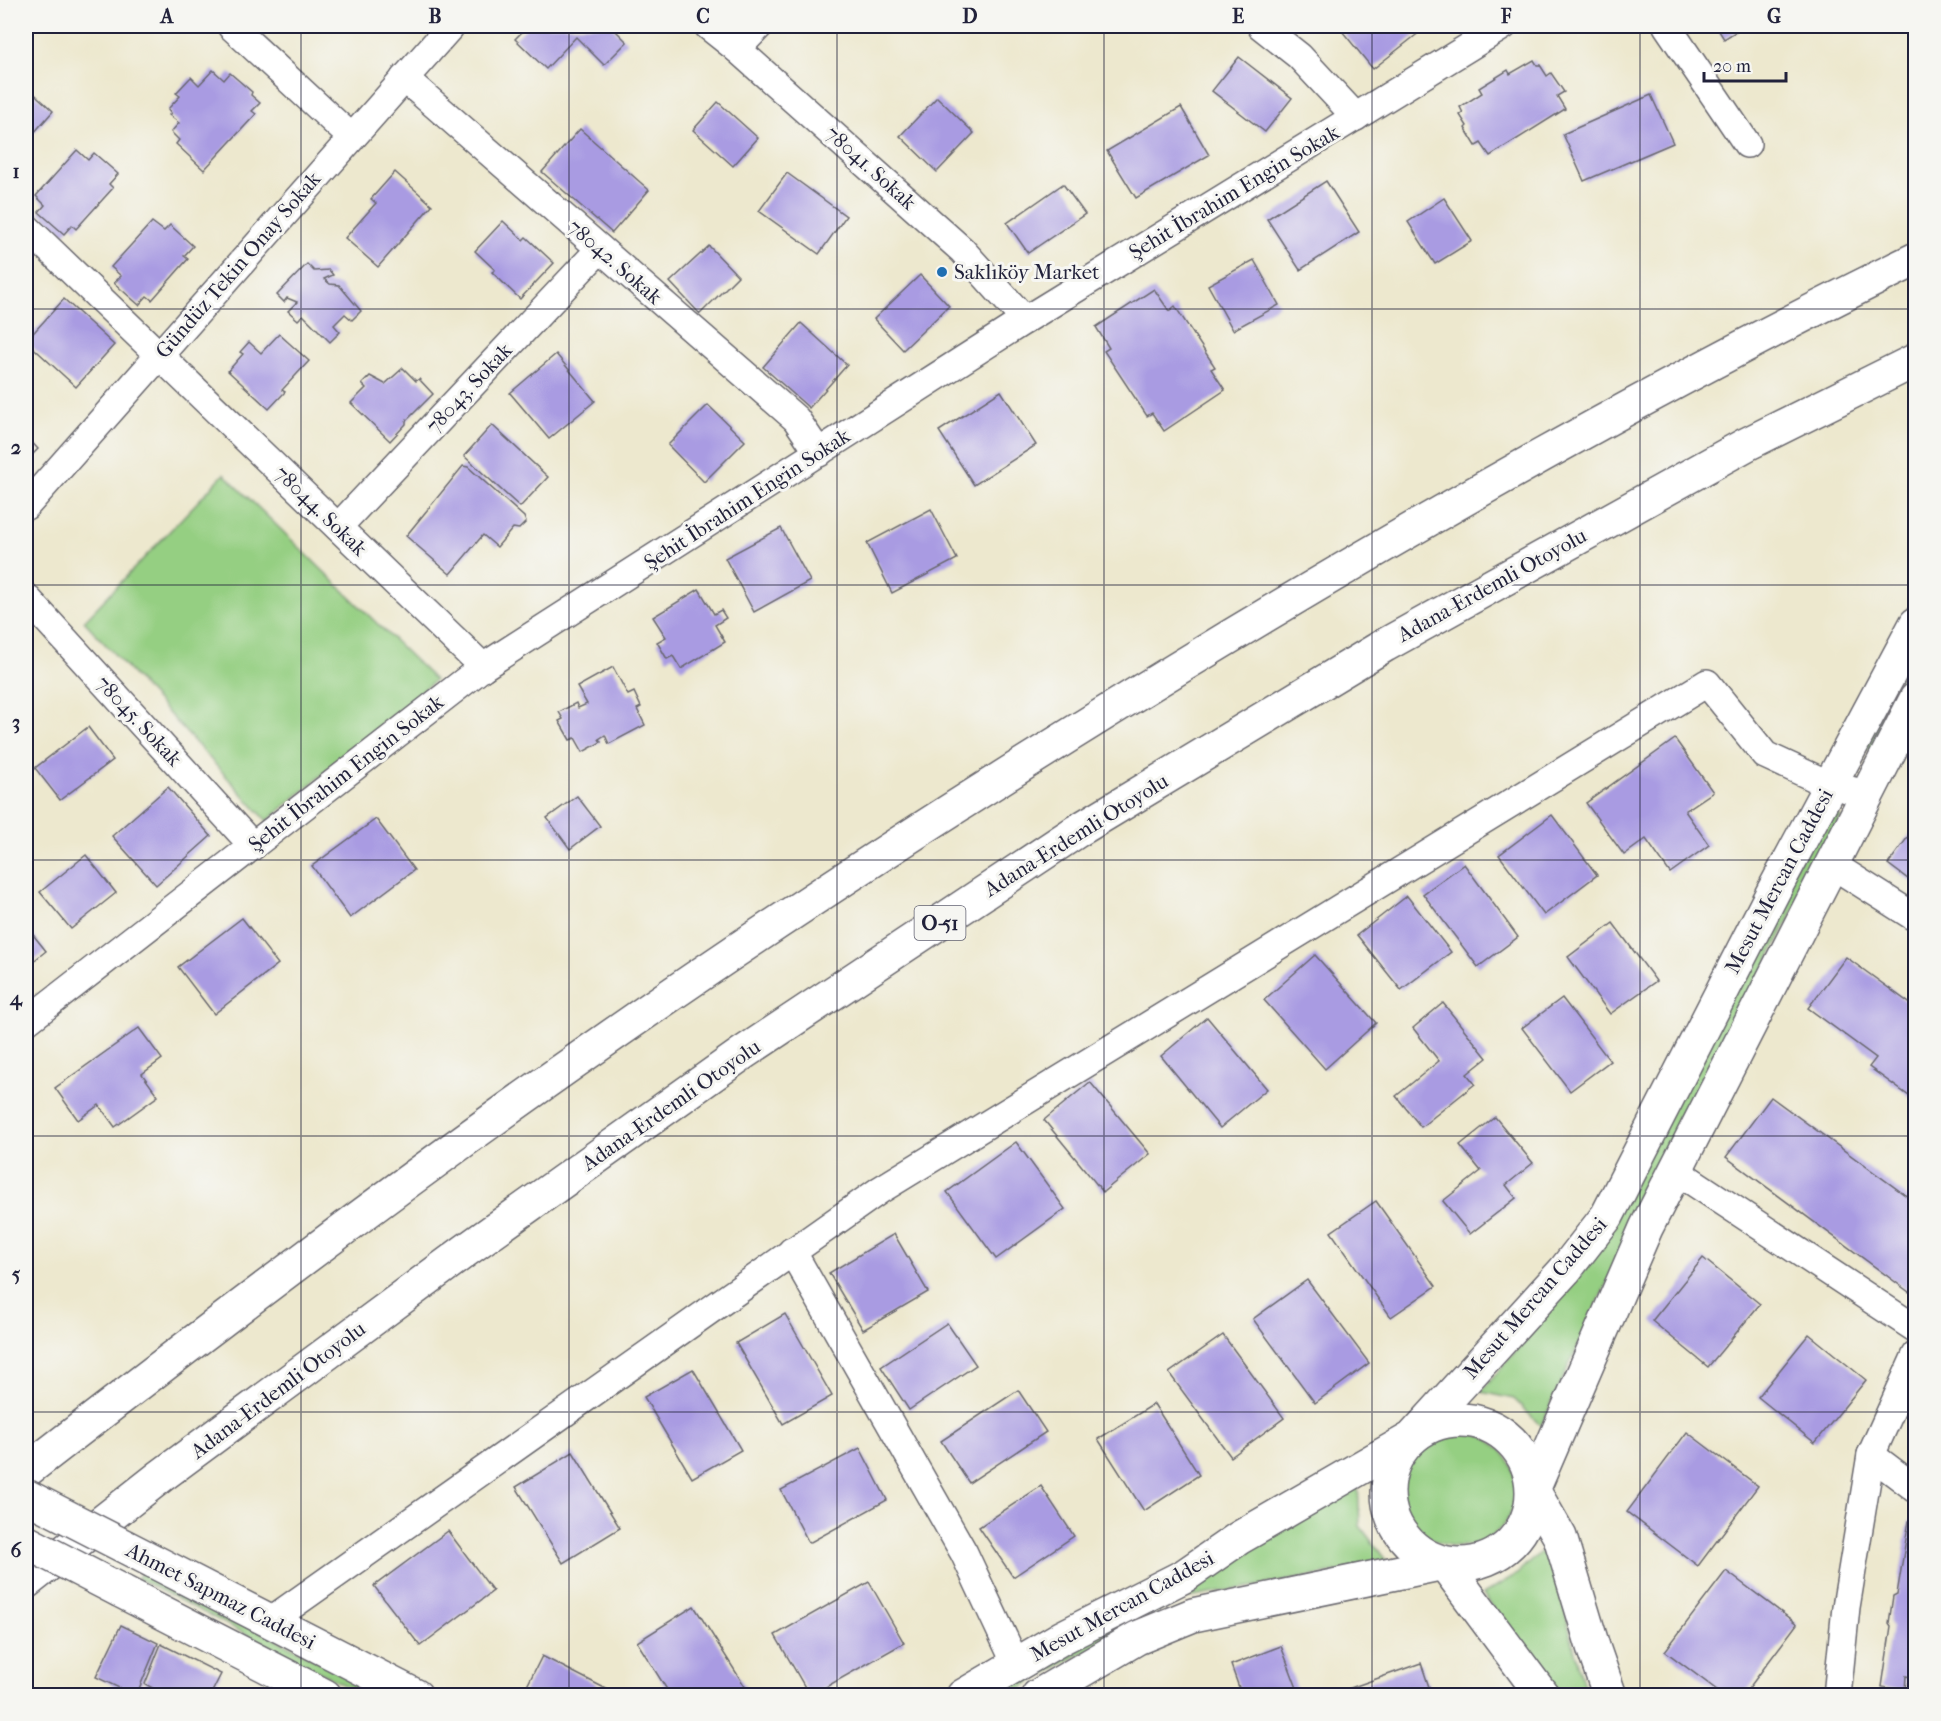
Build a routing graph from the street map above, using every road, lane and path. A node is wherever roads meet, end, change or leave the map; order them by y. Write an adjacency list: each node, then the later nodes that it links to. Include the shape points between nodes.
1 (231, 26): 11 (street)
2 (451, 26): 9 (street, Gündüz Tekin Onay Sokak)
3 (708, 26): 8 (street, 78041. Sokak)
4 (759, 26): 8 (street)
5 (1261, 26): 10 (street, via 1299,56)
6 (1503, 26): 10 (street, Şehit İbrahim Engin Sokak)
7 (1667, 26): 12 (street)
8 (737, 49): 16 (street, 78041. Sokak, via 962,250)
9 (404, 78): 11 (street, Gündüz Tekin Onay Sokak); 14 (street, 78042. Sokak)
10 (1356, 117): 16 (street, Şehit İbrahim Engin Sokak)
11 (351, 137): 17 (street, Gündüz Tekin Onay Sokak)
12 (1747, 144)
13 (26, 227): 17 (street, 78044. Sokak)
14 (600, 249): 19 (street, 78042. Sokak, via 796,420); 21 (street, 78043. Sokak)
15 (1916, 259): 38 (main road, via 1630,407 1437,514 912,833 592,1049 244,1302)
16 (1025, 320): 19 (street, Şehit İbrahim Engin Sokak)
17 (159, 356): 20 (street, Gündüz Tekin Onay Sokak); 21 (street, 78044. Sokak)
18 (1916, 360): 44 (main road, Adana-Erdemli Otoyolu / O-51, via 1747,444 1395,639 1077,831 743,1053 465,1251 161,1476)
19 (819, 453): 24 (street, Şehit İbrahim Engin Sokak)
20 (26, 506)
21 (338, 527): 24 (street, 78044. Sokak)
22 (26, 597): 28 (street, 78045. Sokak)
23 (1916, 624): 26 (main road, Mesut Mercan Caddesi)
24 (483, 667): 28 (street, Şehit İbrahim Engin Sokak)
25 (1916, 699): 27 (main road, Mesut Mercan Caddesi)
26 (1830, 785): 27 (street); 33 (street, via 1765,755 1707,683 880,1190); 36 (main road, Mesut Mercan Caddesi, via 1607,1216 1565,1270)
27 (1868, 794): 29 (main road, Mesut Mercan Caddesi)
28 (253, 846): 31 (street, Şehit İbrahim Engin Sokak)
29 (1831, 864): 30 (street); 32 (main road, Mesut Mercan Caddesi)
30 (1916, 918)
31 (26, 1022)
32 (1676, 1170): 34 (street); 40 (main road, Mesut Mercan Caddesi, via 1646,1228)
33 (792, 1251): 45 (street); 46 (street, via 964,1553)
34 (1916, 1329)
35 (1916, 1354): 37 (street)
36 (1412, 1438): 40 (main road, via 1431,1426 1455,1419 1478,1421 1500,1431 1518,1446 1529,1467); 43 (main road, via 1397,1456 1389,1477 1390,1511 1406,1540 1423,1555); 46 (main road, Mesut Mercan Caddesi, via 1239,1538 1184,1576)
37 (1871, 1455): 39 (street); 54 (street, via 1846,1607)
38 (26, 1471)
39 (1916, 1488)
40 (1533, 1491): 43 (main road, via 1530,1512 1521,1532 1506,1549 1487,1560 1466,1565); 53 (main road, via 1560,1537)
41 (26, 1496): 45 (main road, Ahmet Sapmaz Caddesi, bridge)
42 (26, 1542): 48 (main road, Ahmet Sapmaz Caddesi, bridge)
43 (1444, 1563): 47 (main road, Mesut Mercan Caddesi, via 1193,1615 1137,1638); 52 (main road)
44 (26, 1582)
45 (270, 1621): 49 (main road, Ahmet Sapmaz Caddesi)
46 (1016, 1664): 50 (main road, Mesut Mercan Caddesi)
47 (1071, 1687): 51 (main road, Mesut Mercan Caddesi)
48 (325, 1695)
49 (416, 1695)
50 (963, 1695)
51 (1038, 1695)
52 (1543, 1695)
53 (1610, 1695)
54 (1837, 1695)

